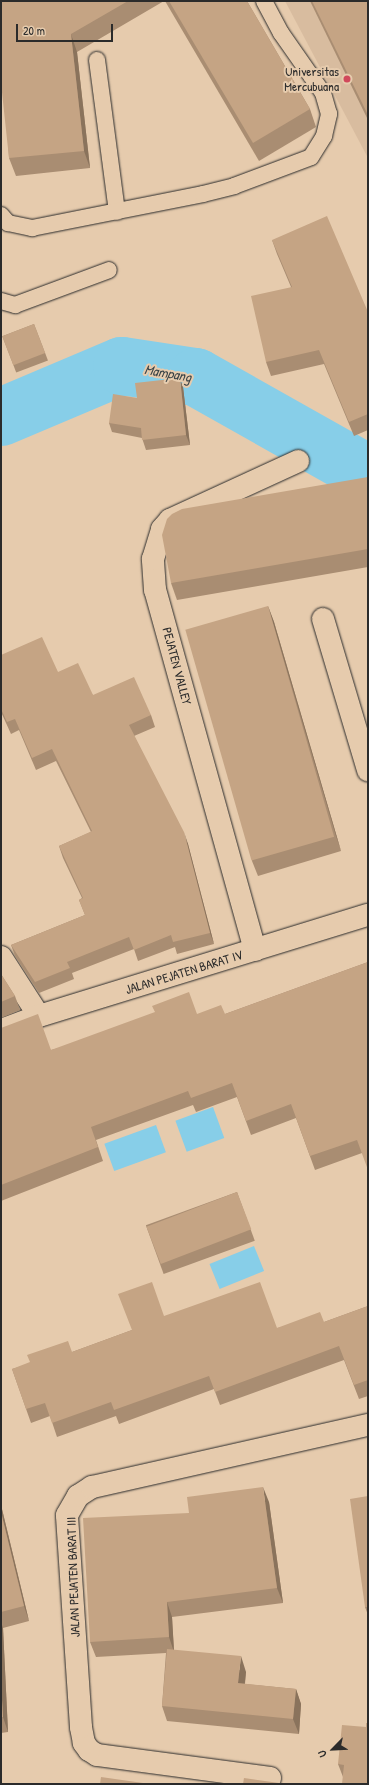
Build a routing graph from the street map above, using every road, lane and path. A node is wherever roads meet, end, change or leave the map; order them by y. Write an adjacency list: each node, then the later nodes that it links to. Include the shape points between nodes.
1 (264, 1): 3 (lane, via 281,32 323,93 329,114 324,136 311,157 234,186)
2 (97, 60): 3 (lane)
3 (117, 212): 4 (lane, via 32,228 8,223)
4 (1, 215)
5 (109, 270): 6 (lane, via 15,304)
6 (1, 301)
7 (298, 461): 11 (street, PEJATEN VALLEY, via 170,520 162,529 152,559 156,590)
8 (323, 619): 9 (street)
9 (368, 770)
10 (368, 915): 11 (street, JALAN PEJATEN BARAT IV)
11 (255, 950): 13 (street, JALAN PEJATEN BARAT IV)
12 (1, 957): 13 (street)
13 (39, 1016): 14 (street, JALAN PEJATEN BARAT IV)
14 (1, 1030)
15 (368, 1425): 16 (street, JALAN PEJATEN BARAT III, via 92,1487 78,1496 68,1515 81,1727 84,1743 89,1750 97,1755)
16 (270, 1778)

